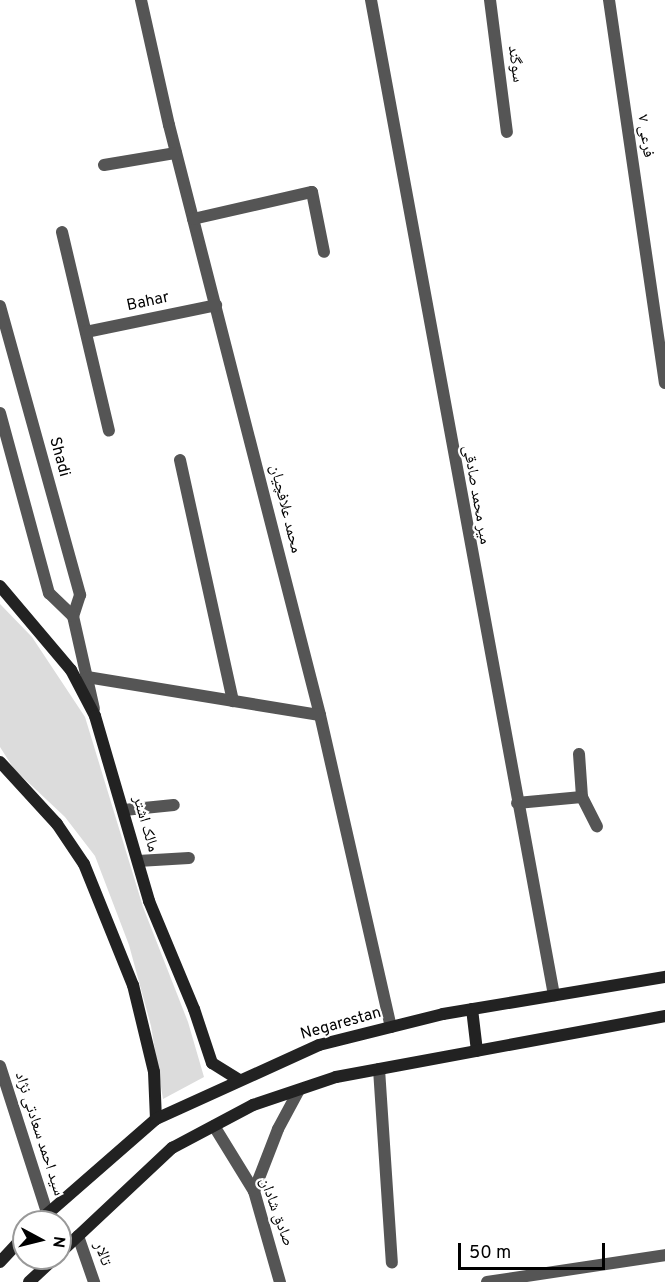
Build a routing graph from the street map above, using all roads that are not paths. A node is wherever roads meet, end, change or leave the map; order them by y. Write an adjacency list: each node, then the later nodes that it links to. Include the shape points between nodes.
1 (141, 0): 6 (street, محمد علافچیان)
2 (371, 0): 27 (street, میر محمد صادقی)
3 (490, 0): 5 (street, سوگند)
4 (609, 0): 14 (street, فرعی ۷)
5 (507, 132)
6 (176, 153): 7 (street); 8 (street, محمد علافچیان)
7 (104, 165)
8 (193, 219): 10 (street, via 312,192); 11 (street, محمد علافچیان)
9 (62, 232): 13 (street)
10 (324, 252)
11 (216, 305): 13 (street, Bahar); 22 (street, محمد علافچیان)
12 (0, 306): 19 (street, Shadi, via 80,595)
13 (86, 332): 16 (street)
14 (665, 383)
15 (0, 413): 19 (street, via 49,593)
16 (109, 431)
17 (180, 460): 21 (street)
18 (0, 586): 23 (main road, مالک اشتر, via 71,670)
19 (74, 616): 20 (street, Shadi)
20 (87, 677): 21 (street); 23 (street, Shadi)
21 (233, 701): 22 (street)
22 (320, 715): 37 (street, محمد علافچیان)
23 (95, 716): 29 (main road, مالک اشتر)
24 (579, 754): 26 (street)
25 (0, 762): 43 (main road, via 57,824 84,864 133,985 153,1072)
26 (582, 797): 27 (street); 30 (street)
27 (518, 803): 34 (street, میر محمد صادقی)
28 (174, 805): 29 (street)
29 (123, 810): 32 (main road, مالک اشتر)
30 (597, 826)
31 (189, 858): 32 (street)
32 (138, 861): 41 (main road, مالک اشتر, via 149,902 212,1063)
33 (665, 977): 34 (main road, Negarestan)
34 (554, 995): 35 (main road, Negarestan)
35 (472, 1009): 37 (main road, Negarestan); 38 (main road)
36 (665, 1016): 38 (main road)
37 (391, 1027): 41 (main road, Negarestan, via 319,1045)
38 (477, 1051): 40 (main road)
39 (0, 1066): 46 (street, سید احمد سعادتی نژاد)
40 (379, 1070): 42 (main road); 53 (street)
41 (238, 1079): 43 (main road, Negarestan)
42 (299, 1090): 44 (main road, via 253,1105); 45 (street, via 278,1129)
43 (156, 1119): 47 (main road, Negarestan)
44 (214, 1126): 45 (street, صادق شادان); 48 (main road, via 172,1148)
45 (254, 1191): 57 (street, صادق شادان)
46 (46, 1210)
47 (49, 1210)
48 (78, 1236): 49 (main road); 56 (street, تالار)
49 (72, 1242)
50 (12, 1249): 52 (main road)
51 (665, 1256): 58 (street)
52 (0, 1262)
53 (392, 1263)
54 (42, 1270): 55 (main road)
55 (29, 1282)
56 (94, 1282)
57 (280, 1282)
58 (487, 1282)

